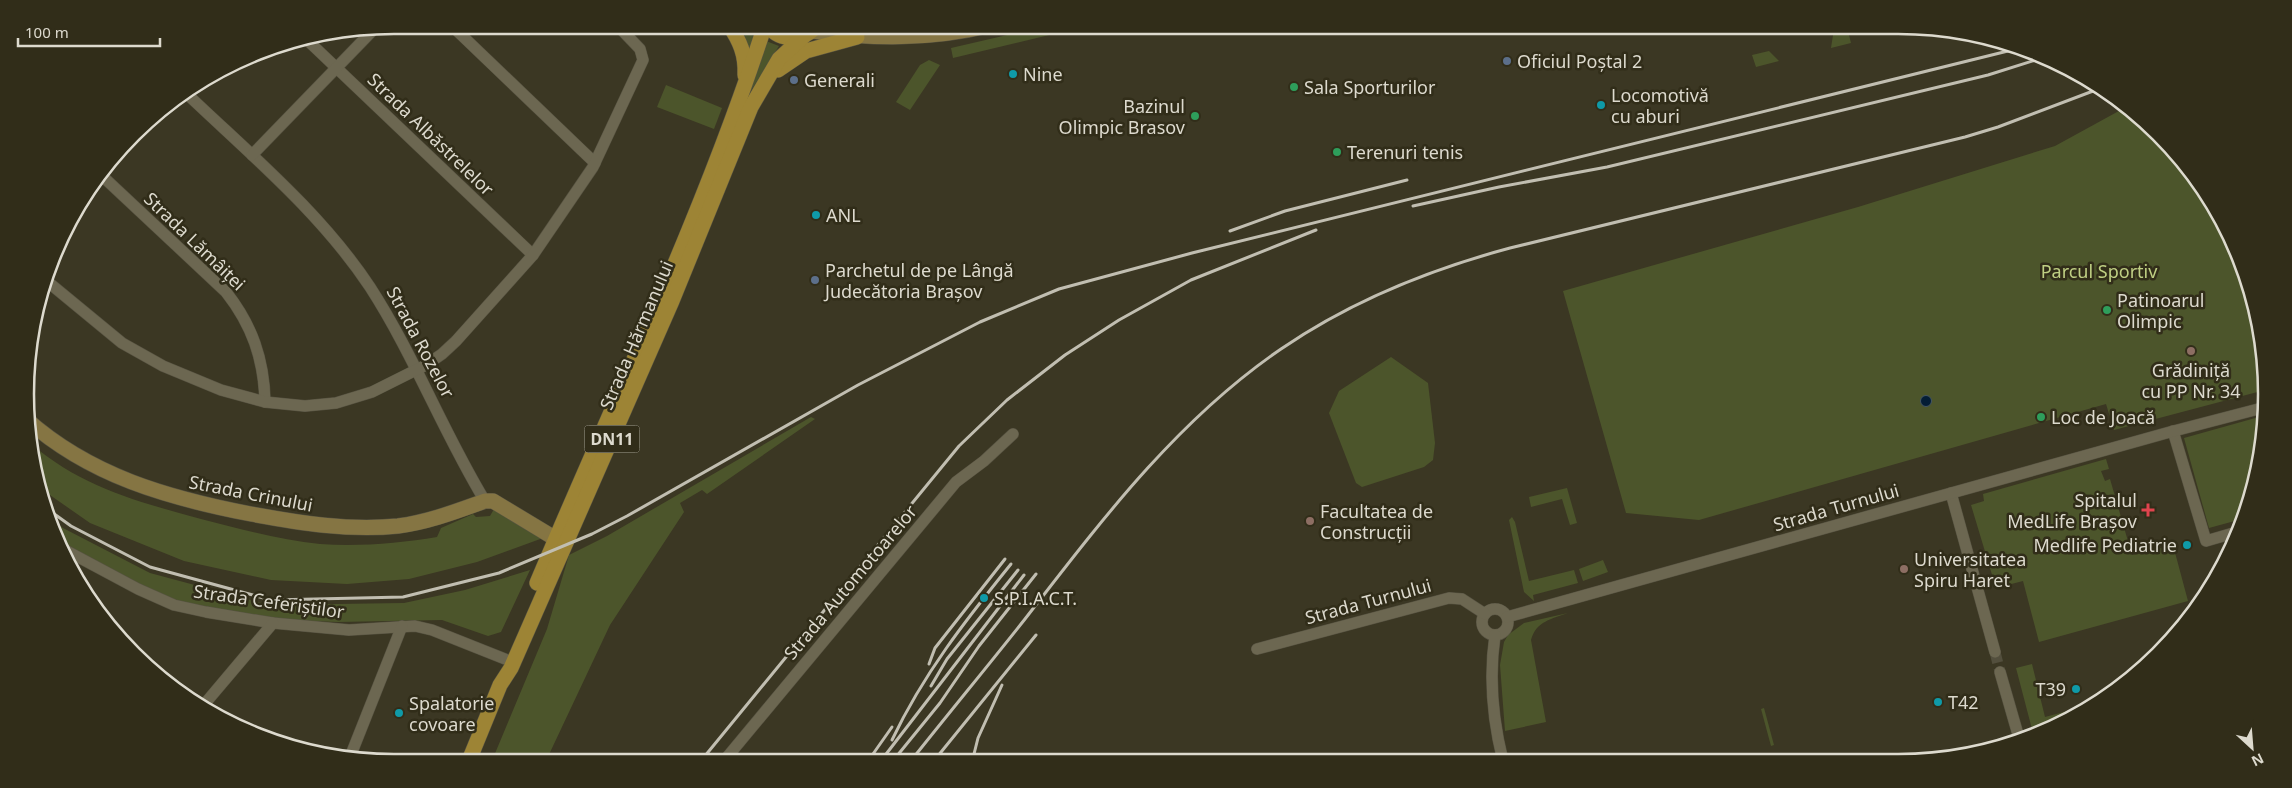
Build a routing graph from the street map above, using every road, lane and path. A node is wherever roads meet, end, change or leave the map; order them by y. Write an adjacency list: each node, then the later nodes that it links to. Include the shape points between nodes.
1 (460, 34): 18 (street)
2 (626, 34): 18 (street, via 642,55 640,66)
3 (734, 34): 15 (main road, via 746,65)
4 (763, 34): 15 (main road, Strada Hărmanului / DN11)
5 (777, 34): 6 (main road, via 787,38)
6 (801, 34)
7 (808, 34): 14 (main road, Strada Hărmanului / DN11, via 779,59)
8 (834, 34): 11 (street)
9 (944, 34): 11 (street)
10 (368, 35): 13 (street)
11 (858, 37): 14 (main road, via 806,51)
12 (310, 44): 13 (street, Strada Albăstrelelor)
13 (336, 68): 17 (street); 20 (street, Strada Albăstrelelor)
14 (767, 78): 42 (main road, Strada Hărmanului / DN11, via 751,108 672,301 515,660)
15 (744, 90): 31 (main road, Strada Hărmanului / DN11, via 682,246)
16 (190, 97): 17 (street, Strada Rozelor)
17 (252, 155): 22 (street, Strada Rozelor, via 328,231 350,258 385,311)
18 (595, 163): 20 (street)
19 (105, 179): 23 (street, Strada Lămâiței, via 226,292 240,310 257,346)
20 (532, 255): 22 (street, via 456,341)
21 (51, 285): 23 (street, via 103,330 141,355 212,386)
22 (416, 370): 23 (street, via 372,392 336,403 306,406); 29 (street, Strada Rozelor)
23 (265, 402)
24 (2257, 409): 26 (street, Strada Turnului)
25 (36, 427): 29 (street, Strada Crinului, via 80,459 126,481 186,500 280,520 338,526 397,526 430,520)
26 (2173, 431): 28 (street, Strada Turnului); 30 (street, via 2206,541)
27 (1013, 434): 47 (street, Strada Automotoarelor, via 956,482)
28 (1951, 493): 34 (street, Strada Turnului); 39 (street)
29 (486, 501): 31 (street, via 493,501)
30 (2230, 534)
31 (556, 538): 40 (main road, Strada Hărmanului / DN11)
32 (71, 553): 35 (street, Strada Ceferiștilor, via 174,605)
33 (1485, 614): 34 (street, via 1499,610); 37 (street, via 1483,627); 38 (street, Strada Turnului, via 1462,599 1449,598)
34 (1507, 617): 37 (street, via 1506,629)
35 (273, 623): 36 (street, Strada Ceferiștilor, via 349,630); 43 (street)
36 (402, 626): 40 (street, Strada Ceferiștilor, via 432,630); 45 (street)
37 (1495, 635): 48 (street, via 1492,666 1496,734)
38 (1257, 649)
39 (1995, 652)
40 (505, 659): 42 (main road, Strada Hărmanului / DN11)
41 (2000, 672): 44 (street)
42 (500, 685): 46 (main road, Strada Hărmanului / DN11)
43 (207, 702)
44 (2018, 734)
45 (352, 751)
46 (472, 754)
47 (730, 754)
48 (1501, 754)

